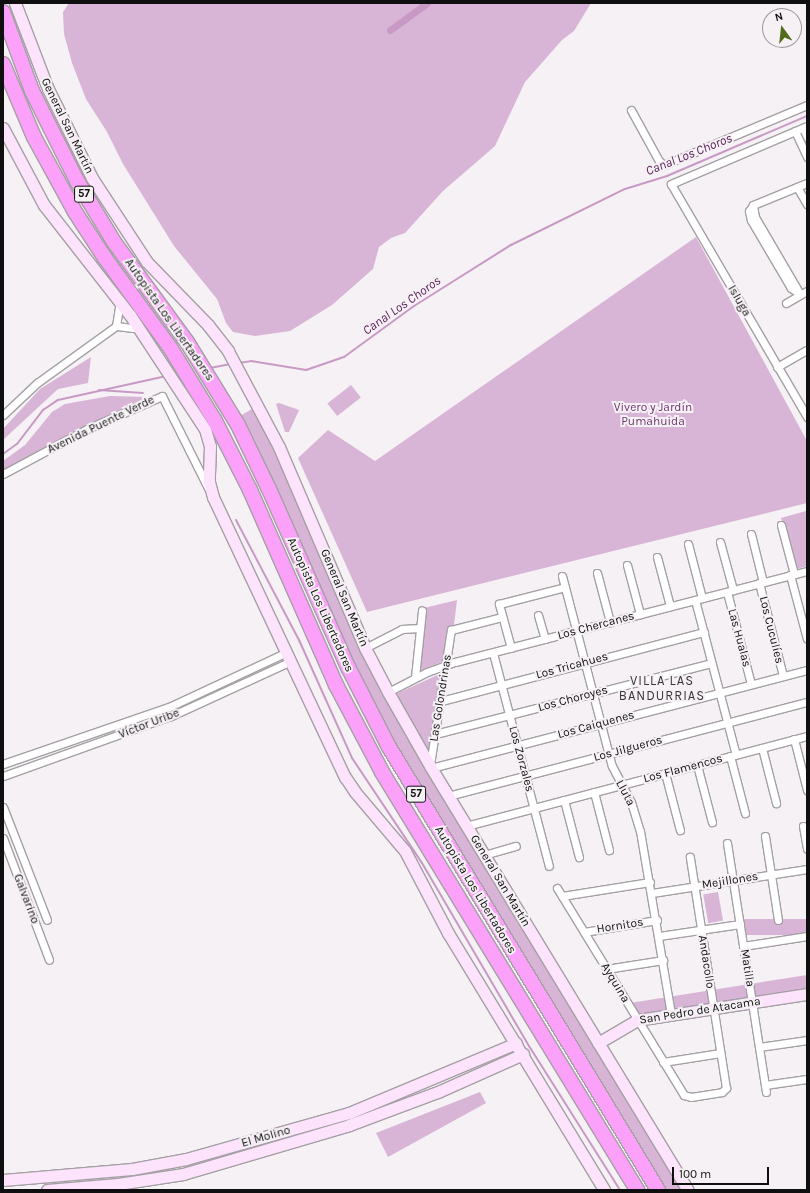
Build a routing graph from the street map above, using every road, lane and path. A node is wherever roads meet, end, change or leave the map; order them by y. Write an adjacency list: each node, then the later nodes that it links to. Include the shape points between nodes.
1 (15, 3): 50 (street, General San Martín, via 57,110 104,198 155,272 208,325 228,351 240,373 294,479)
2 (3, 12): 152 (highway, Autopista Los Libertadores / 57, via 32,91 77,181 114,242 198,359 259,467 348,667 382,734)
3 (3, 64): 151 (highway, Autopista Los Libertadores / 57, via 34,138 64,194 104,258 180,362 241,471 322,654 368,746)
4 (807, 105): 5 (street, via 664,165 659,161)
5 (631, 110)
6 (805, 127): 8 (street); 9 (street)
7 (3, 128): 15 (street, via 24,173 47,210)
8 (795, 131): 10 (street); 20 (street, Isluga, via 671,184)
9 (807, 137)
10 (807, 157)
11 (807, 183): 12 (street)
12 (797, 187): 13 (street); 14 (street, via 753,205 755,217 773,252)
13 (807, 204)
14 (804, 292): 16 (street)
15 (120, 302): 17 (street); 18 (street)
16 (786, 303)
17 (116, 326): 18 (street); 21 (street, via 37,383)
18 (140, 329): 24 (street, via 207,434 210,452 209,482)
19 (807, 350): 20 (street)
20 (777, 367): 22 (street, Isluga)
21 (3, 415)
22 (807, 417)
23 (3, 474): 24 (street, Avenida Puente Verde, via 87,430 162,396)
24 (213, 498): 53 (street)
25 (781, 525): 33 (street)
26 (751, 534): 35 (street, Los Cuculíes)
27 (720, 542): 37 (street, Las Hualas)
28 (688, 544): 38 (street)
29 (657, 557): 39 (street)
30 (627, 565): 41 (street)
31 (807, 571): 33 (street, Los Chercanes)
32 (597, 573): 44 (street)
33 (792, 575): 35 (street, Los Chercanes); 49 (street)
34 (562, 576): 36 (street, Lluta)
35 (761, 583): 37 (street, Los Chercanes); 58 (street, Los Cuculíes)
36 (565, 588): 43 (street, via 499,604); 46 (street, Lluta)
37 (730, 591): 38 (street, Los Chercanes); 60 (street, Las Hualas)
38 (698, 599): 39 (street, Los Chercanes); 47 (street)
39 (670, 606): 41 (street, Los Chercanes)
40 (422, 610): 45 (street)
41 (640, 614): 44 (street, Los Chercanes)
42 (538, 615): 48 (street)
43 (502, 617): 51 (street); 56 (street, Las Golondrinas, via 451,630)
44 (610, 622): 46 (street, Los Chercanes)
45 (420, 628): 50 (street, via 404,628); 59 (street)
46 (576, 631): 48 (street, Los Chercanes); 54 (street, Lluta)
47 (704, 632): 54 (street, Los Tricahues); 55 (street)
48 (544, 639): 51 (street, Los Chercanes)
49 (807, 639)
50 (365, 648): 62 (street, General San Martín)
51 (511, 648): 52 (street, Los Chercanes)
52 (493, 653): 56 (street, Los Chercanes); 61 (street, Los Zorzales)
53 (289, 656): 67 (street, Víctor Uribe); 69 (street, Víctor Uribe); 136 (street, via 345,777 405,851 448,933)
54 (585, 663): 61 (street, Los Tricahues); 64 (street, Lluta)
55 (712, 663): 63 (street); 64 (street, Los Choroyes)
56 (447, 665): 59 (street, Los Chercanes); 65 (street, Las Golondrinas)
57 (807, 670): 58 (street, Los Caiquenes)
58 (783, 676): 60 (street, Los Caiquenes)
59 (415, 678): 62 (street, Los Chercanes)
60 (751, 684): 63 (street, Los Caiquenes)
61 (502, 685): 65 (street, Los Tricahues); 68 (street, Los Zorzales)
62 (388, 692): 81 (street, General San Martín)
63 (719, 693): 70 (street); 71 (street, Los Caiquenes)
64 (593, 694): 68 (street, Los Choroyes); 71 (street, Lluta)
65 (441, 701): 72 (street, Las Golondrinas)
66 (807, 702): 70 (street, Los Jilgueros)
67 (151, 714): 69 (street); 79 (street, Víctor Uribe)
68 (510, 715): 72 (street, Los Choroyes); 75 (street, Los Zorzales)
69 (154, 723): 83 (street, Víctor Uribe)
70 (727, 723): 77 (street, Los Jilgueros); 78 (street)
71 (601, 724): 75 (street, Los Caiquenes); 77 (street, Lluta)
72 (436, 734): 81 (street, Las Golondrinas)
73 (807, 736): 74 (street, Los Flamencos)
74 (794, 740): 76 (street, Los Flamencos); 86 (street)
75 (518, 746): 81 (street, Los Caiquenes); 84 (street, Los Zorzales)
76 (762, 748): 78 (street, Los Flamencos); 90 (street)
77 (609, 754): 84 (street, Los Jilgueros); 85 (street, Lluta)
78 (733, 756): 80 (street, Los Flamencos); 93 (street)
79 (3, 764)
80 (697, 765): 82 (street, Los Flamencos); 94 (street)
81 (430, 767): 88 (street, General San Martín)
82 (665, 773): 85 (street, Los Flamencos); 97 (street)
83 (3, 776)
84 (525, 776): 88 (street, Los Jilgueros); 92 (street, Los Zorzales)
85 (621, 785): 87 (street, Los Flamencos); 111 (street, Lluta, via 634,810)
86 (807, 790)
87 (594, 792): 89 (street, Los Flamencos); 103 (street)
88 (448, 796): 95 (street, General San Martín)
89 (564, 800): 92 (street, Los Flamencos); 105 (street)
90 (776, 804)
91 (3, 807): 114 (street, Galvarino)
92 (534, 808): 95 (street, Los Flamencos); 107 (street, Los Zorzales)
93 (745, 813)
94 (712, 822)
95 (466, 826): 104 (street, General San Martín)
96 (803, 826): 102 (street)
97 (680, 830)
98 (765, 836): 109 (street)
99 (3, 838): 115 (street, Galvarino)
100 (727, 843): 110 (street, Matilla)
101 (516, 846): 104 (street)
102 (807, 849)
103 (608, 850)
104 (484, 854): 137 (street, General San Martín)
105 (578, 857)
106 (690, 857): 112 (street, Andacollo)
107 (549, 866)
108 (807, 870): 109 (street, Mejillones)
109 (771, 875): 110 (street, Mejillones); 120 (street)
110 (733, 881): 112 (street, Mejillones); 121 (street, Matilla)
111 (650, 882): 116 (street, Lluta); 117 (street)
112 (695, 886): 116 (street, Mejillones); 122 (street, Andacollo)
113 (557, 888): 117 (street, Ayquina)
114 (35, 889): 115 (street); 118 (street, Galvarino)
115 (24, 893): 127 (street, Galvarino)
116 (652, 893): 119 (street, Lluta)
117 (562, 896): 123 (street, Ayquina)
118 (47, 920)
119 (657, 920): 123 (street, Hornitos); 124 (street, Lluta)
120 (778, 920)
121 (740, 924): 122 (street, Hornitos); 126 (street, Matilla)
122 (701, 930): 124 (street, Hornitos); 132 (street, Andacollo)
123 (584, 932): 129 (street, Ayquina)
124 (659, 936): 128 (street, Lluta)
125 (807, 936): 126 (street)
126 (743, 946): 131 (street, Matilla)
127 (49, 960)
128 (663, 960): 129 (street); 133 (street, Lluta)
129 (606, 969): 134 (street, Ayquina)
130 (807, 994): 131 (street, San Pedro de Atacama)
131 (752, 1003): 132 (street, San Pedro de Atacama); 138 (street, Matilla)
132 (714, 1008): 133 (street, San Pedro de Atacama); 139 (street, Andacollo)
133 (671, 1015): 134 (street, San Pedro de Atacama)
134 (637, 1020): 137 (street, San Pedro de Atacama); 141 (street, Ayquina)
135 (807, 1040): 138 (street)
136 (516, 1043): 140 (street); 142 (street, El Molino)
137 (598, 1043): 153 (street, General San Martín)
138 (759, 1047): 144 (street, Matilla, via 766,1089)
139 (720, 1053): 141 (street); 145 (street, Andacollo, via 725,1091)
140 (523, 1054): 143 (street, El Molino); 150 (street)
141 (663, 1062): 145 (street, Ayquina)
142 (466, 1066): 143 (street, via 470,1071); 146 (street, El Molino, via 349,1113)
143 (466, 1079): 147 (street, El Molino, via 349,1125)
144 (807, 1079)
145 (686, 1097)
146 (162, 1165): 147 (street, via 165,1171); 148 (street, El Molino)
147 (161, 1179): 149 (street, El Molino)
148 (8, 1183)
149 (47, 1190)
150 (604, 1190)
151 (637, 1190)
152 (658, 1190)
153 (688, 1190)

